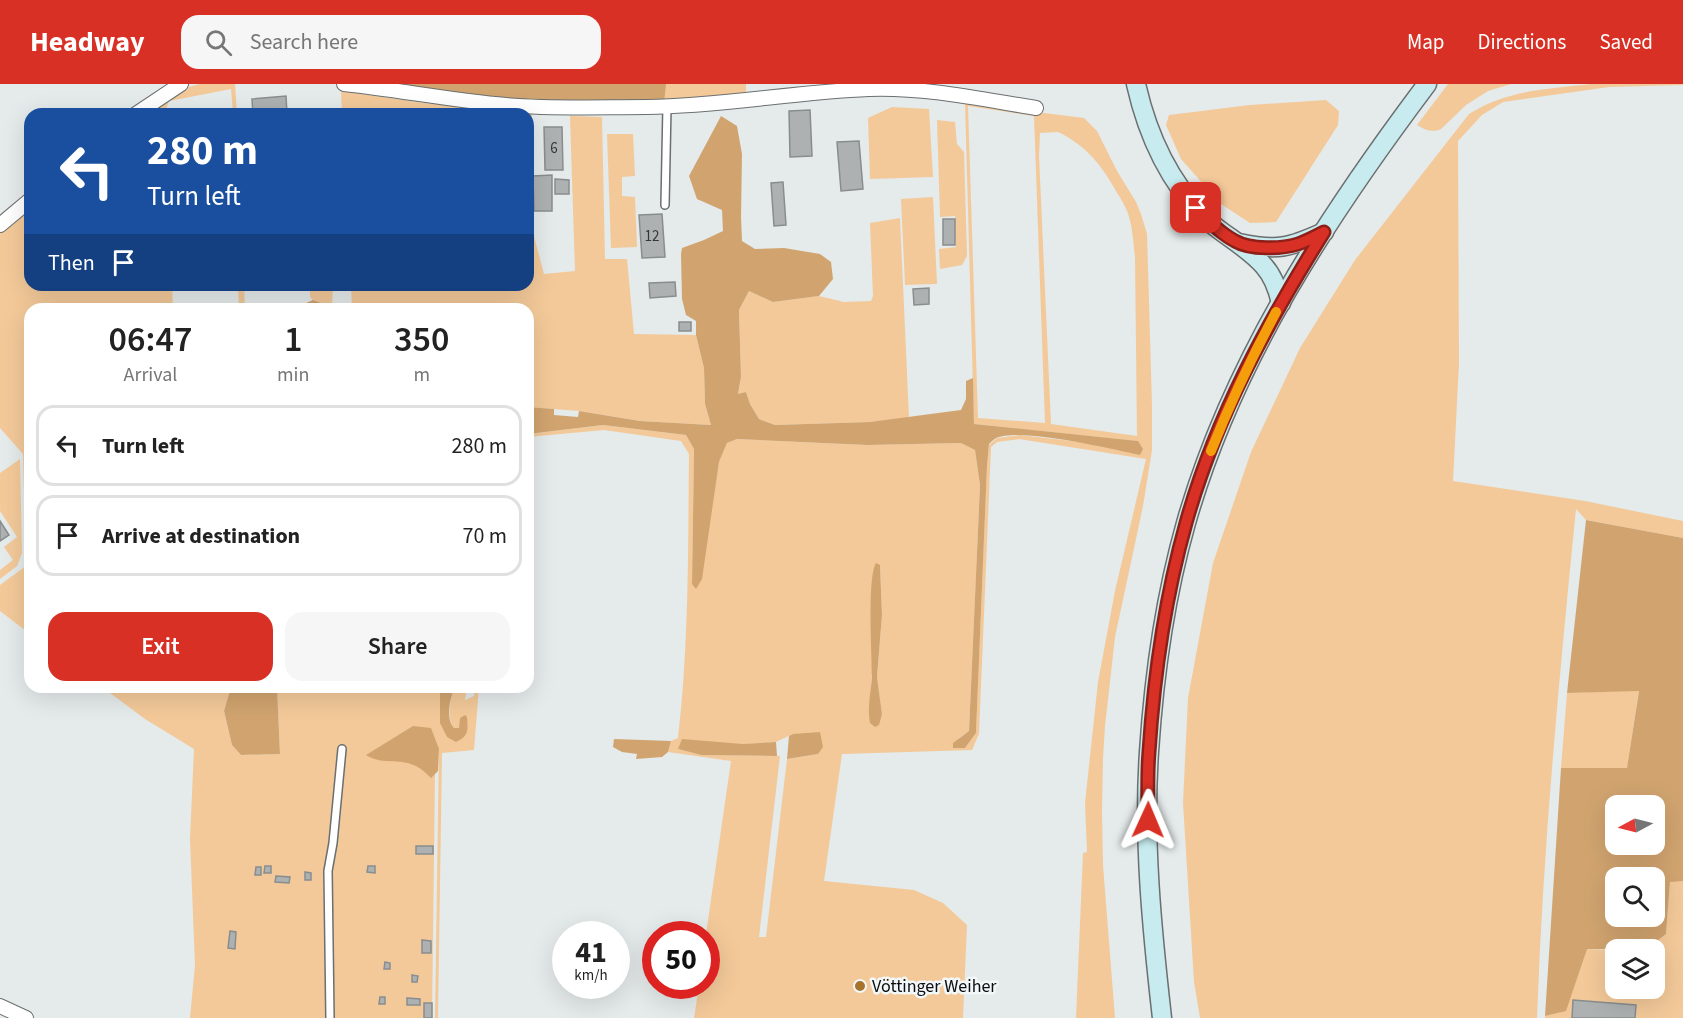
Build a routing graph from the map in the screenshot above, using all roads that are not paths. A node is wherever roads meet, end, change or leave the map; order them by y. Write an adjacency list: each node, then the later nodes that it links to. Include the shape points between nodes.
1 (181, 84): 7 (street)
2 (344, 84): 5 (street)
3 (1136, 84): 13 (main road, via 1167,167 1205,218)
4 (1427, 84): 12 (main road, via 1378,149)
5 (403, 87): 6 (street, via 446,98 508,105)
6 (667, 106): 8 (street, via 890,89 962,95); 10 (lane)
7 (145, 108)
8 (1036, 108)
9 (24, 205): 11 (street)
10 (665, 205)
11 (0, 225)
12 (1324, 232): 13 (main road, via 1299,244 1277,248); 14 (main road)
13 (1237, 243): 14 (main road, via 1264,266 1277,287)
14 (1281, 303): 19 (main road, via 1234,395 1203,471 1186,523 1161,637 1149,754 1148,820)
15 (342, 749): 18 (lane, via 328,871)
16 (0, 1006): 17 (street)
17 (26, 1018)
18 (330, 1018)
19 (1162, 1018)

